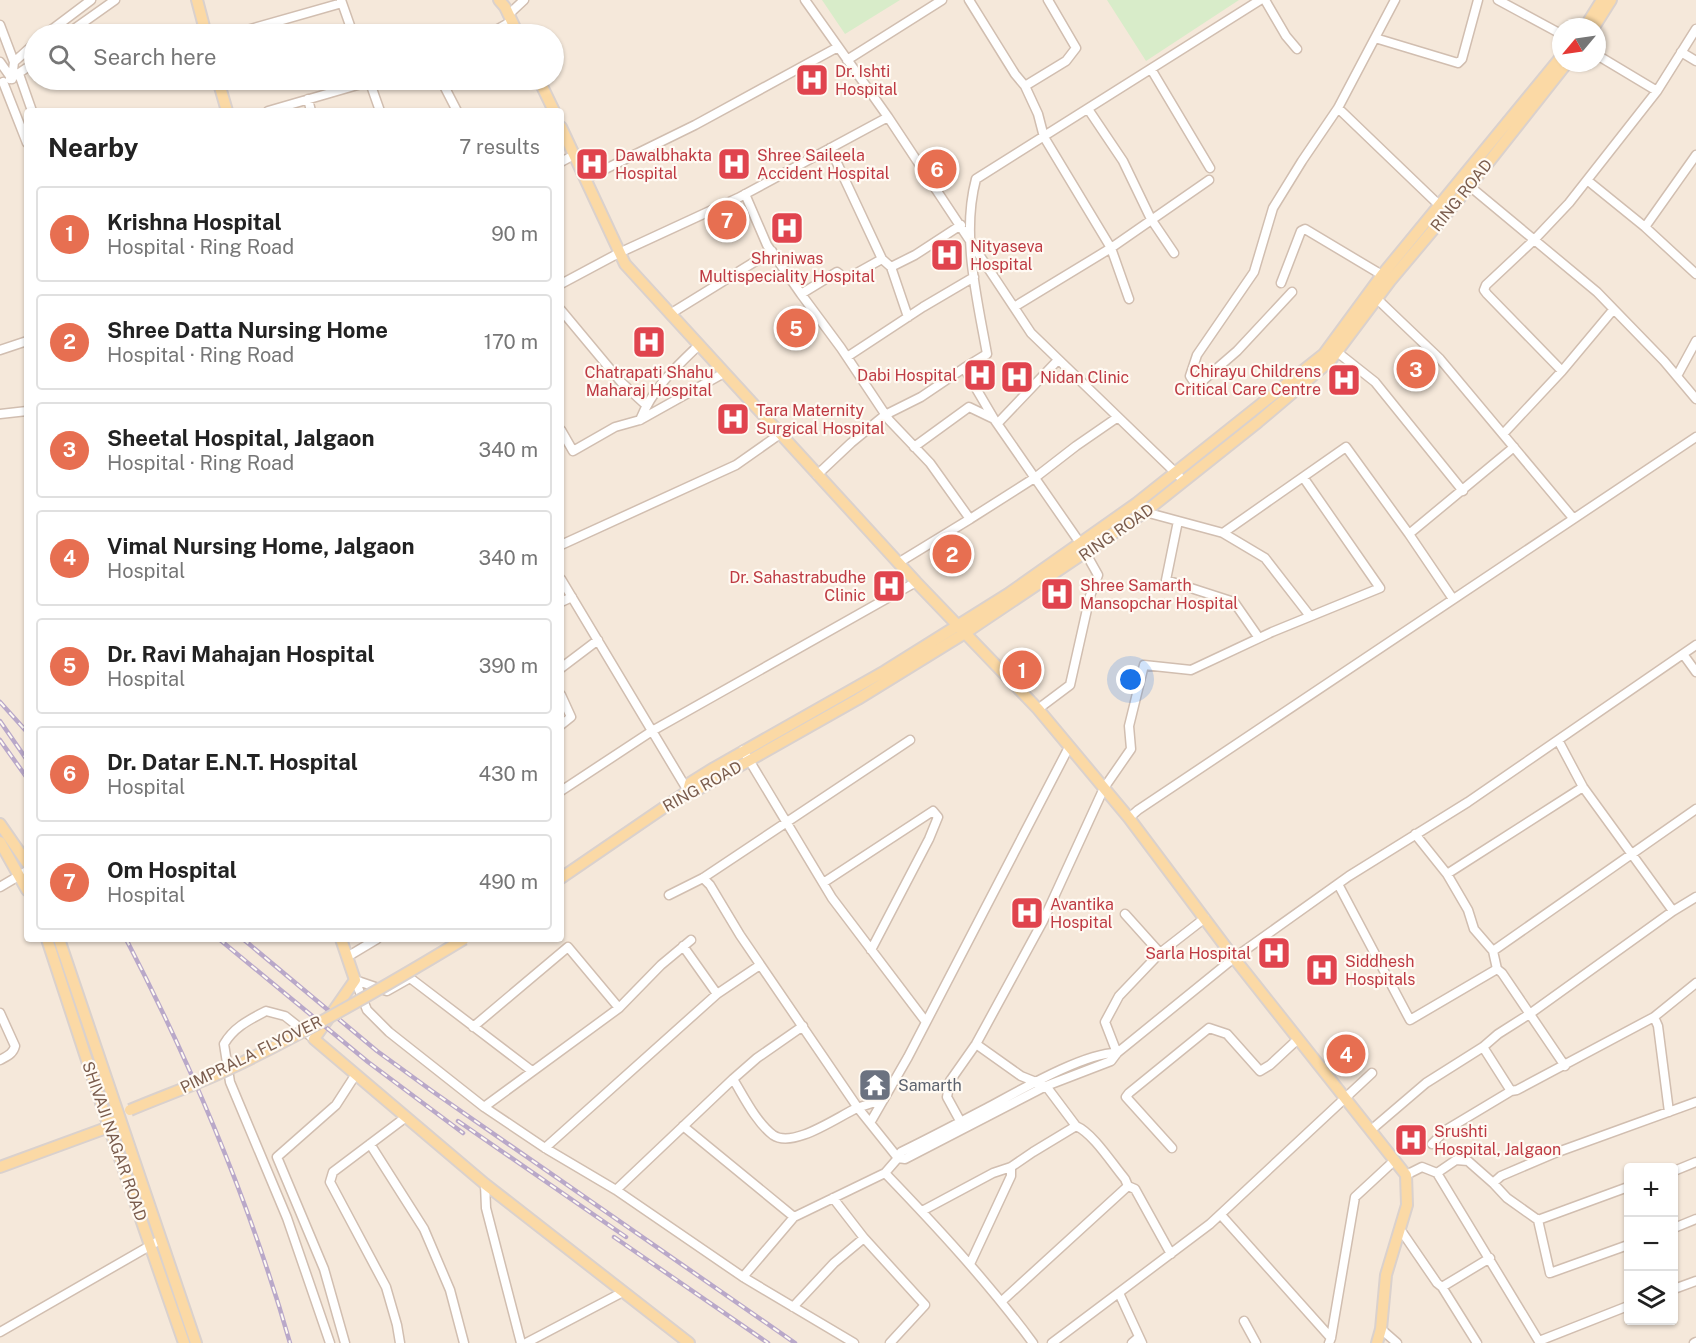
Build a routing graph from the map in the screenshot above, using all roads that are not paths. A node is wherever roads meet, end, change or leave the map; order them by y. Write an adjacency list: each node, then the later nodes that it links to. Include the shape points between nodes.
1 (91, 0): 21 (street)
2 (115, 0): 22 (street)
3 (197, 0): 23 (main road)
4 (499, 0): 18 (main road)
5 (524, 0): 18 (street, via 515,6)
6 (805, 0): 32 (street)
7 (942, 0): 36 (street)
8 (969, 0): 47 (street)
9 (1048, 0): 47 (street, via 1076,48 1066,62)
10 (1260, 0): 41 (street)
11 (1265, 0): 33 (street)
12 (1395, 0): 31 (street)
13 (1478, 0): 31 (street, via 1458,63)
14 (1498, 0): 29 (street)
15 (1602, 0): 19 (main road)
16 (1611, 0): 20 (main road)
17 (341, 2): 24 (street); 25 (street)
18 (510, 17): 26 (street); 27 (main road)
19 (1591, 18)
20 (1600, 18)
21 (59, 24)
22 (81, 24)
23 (203, 24)
24 (267, 24)
25 (349, 24)
26 (501, 24)
27 (513, 24)
28 (0, 25): 39 (street)
29 (1552, 29)
30 (1696, 29): 34 (street)
31 (1375, 38): 62 (street)
32 (838, 47): 36 (street); 73 (street, via 695,125)
33 (1297, 49)
34 (1681, 51): 38 (street); 53 (street)
35 (24, 54): 39 (street)
36 (847, 60): 64 (street)
37 (1606, 60): 53 (street)
38 (1696, 61)
39 (14, 62): 45 (street)
40 (1, 66): 45 (street)
41 (1151, 69): 63 (street); 72 (street)
42 (1552, 69): 76 (main road)
43 (24, 70): 45 (street)
44 (1559, 72): 76 (main road, RING ROAD)
45 (15, 76): 46 (street); 55 (street)
46 (1, 83): 66 (street)
47 (1024, 86): 67 (street)
48 (222, 90): 56 (main road)
49 (338, 90): 54 (street)
50 (374, 90): 59 (street)
51 (446, 90): 60 (street)
52 (544, 90): 61 (main road)
53 (1657, 91): 75 (street)
54 (308, 99): 57 (street); 58 (street)
55 (31, 108)
56 (226, 108)
57 (278, 108)
58 (310, 108)
59 (379, 108)
60 (455, 108)
61 (553, 108)
62 (1338, 108): 78 (street); 95 (street, via 1273,208 1254,272 1197,355 1190,376 1194,382 1200,383 1237,351)
63 (1088, 109): 67 (street); 79 (street, via 1123,161)
64 (888, 117): 68 (street); 80 (street)
65 (564, 134): 70 (main road)
66 (24, 136)
67 (1044, 137): 82 (street, via 976,179 970,200); 84 (street)
68 (830, 148): 77 (street); 88 (street)
69 (1696, 155): 81 (street)
70 (574, 156): 71 (street); 73 (main road)
71 (564, 161)
72 (1210, 168)
73 (585, 179): 86 (main road)
74 (1209, 180): 79 (street)
75 (1587, 180): 81 (street); 83 (street)
76 (1465, 183): 78 (main road); 83 (street); 97 (main road, RING ROAD, via 1390,281)
77 (745, 194): 85 (street); 86 (street)
78 (1440, 206): 91 (main road)
79 (1150, 219): 84 (street); 87 (street)
80 (961, 225): 82 (street); 89 (street)
81 (1645, 227): 90 (street)
82 (971, 240): 92 (street); 99 (street)
83 (1534, 240): 100 (street); 112 (street, via 1484,290)
84 (1111, 248): 98 (street); 99 (street)
85 (772, 251): 96 (street); 102 (street)
86 (620, 253): 93 (street); 102 (main road, via 625,264)
87 (1174, 253)
88 (882, 259): 89 (street); 96 (street, via 846,279 837,272)
89 (891, 267): 103 (street)
90 (1696, 274)
91 (1382, 275): 94 (street, via 1305,229); 97 (main road)
92 (975, 277): 103 (street); 111 (street, via 987,354)
93 (564, 282)
94 (1281, 283)
95 (1292, 292)
96 (801, 294): 109 (street)
97 (1374, 295): 107 (main road, RING ROAD); 124 (street, via 1440,359)
98 (1130, 299)
99 (1014, 307): 110 (street, via 1030,333)
100 (1613, 309): 112 (street); 114 (street)
101 (564, 314): 116 (street, via 621,382)
102 (670, 314): 106 (main road)
103 (908, 317): 109 (street)
104 (1696, 341): 114 (street)
105 (24, 342): 108 (street)
106 (699, 345): 113 (main road); 116 (street)
107 (1334, 349): 129 (main road); 133 (main road, RING ROAD, via 1330,361); 134 (street, via 1375,382)
108 (0, 350)
109 (847, 357): 119 (street)
110 (1058, 360): 120 (street); 122 (street)
111 (964, 368): 119 (street); 122 (street)
112 (1562, 370): 124 (street)
113 (724, 373): 121 (street); 123 (main road)
114 (1677, 376): 115 (street)
115 (1696, 399)
116 (646, 405): 121 (street)
117 (24, 411): 118 (street)
118 (0, 414)
119 (885, 415): 127 (street); 130 (street)
120 (1118, 417): 129 (street); 131 (street)
121 (640, 420): 125 (street, via 615,427 573,451)
122 (996, 421): 127 (street, via 969,407); 131 (street)
123 (780, 434): 130 (main road); 143 (street, via 736,465)
124 (1503, 434): 128 (street)
125 (564, 435)
126 (1696, 436): 137 (street)
127 (914, 447): 138 (street)
128 (1514, 447): 134 (street); 137 (street)
129 (1175, 472): 133 (street); 135 (main road)
130 (818, 475): 145 (main road)
131 (1036, 477): 138 (street); 142 (street)
132 (1303, 477): 140 (street); 141 (street, via 1346,447); 151 (street, via 1380,588)
133 (1183, 480): 136 (main road, RING ROAD)
134 (1463, 491): 141 (street)
135 (1137, 503): 136 (street); 142 (main road)
136 (1145, 512): 139 (street); 144 (main road, RING ROAD)
137 (1573, 518): 149 (street)
138 (970, 519): 145 (street)
139 (1178, 521): 140 (street); 153 (street, via 1166,580 1234,602)
140 (1223, 533): 151 (street, via 1265,558)
141 (1409, 534): 149 (street)
142 (1080, 543): 144 (street); 152 (main road)
143 (564, 544)
144 (1086, 553): 152 (main road, RING ROAD); 160 (street, via 1098,575 1070,685)
145 (898, 563): 146 (main road)
146 (916, 582): 152 (main road); 162 (street)
147 (564, 584): 148 (street)
148 (572, 597): 150 (street); 154 (street)
149 (1453, 599): 172 (street)
150 (564, 601)
151 (1310, 616): 153 (street)
152 (961, 630): 160 (main road); 166 (main road, RING ROAD, via 868,693)
153 (1259, 638): 168 (street, via 1191,670 1144,665 1129,726 1131,749)
154 (598, 640): 157 (street); 162 (street)
155 (1696, 645): 156 (street)
156 (1683, 654): 158 (street); 164 (street)
157 (564, 666)
158 (1696, 672)
159 (564, 702): 161 (street, via 571,717)
160 (1038, 709): 165 (main road)
161 (564, 723)
162 (652, 731): 169 (street); 170 (street)
163 (910, 740): 173 (street)
164 (1558, 740): 167 (street); 175 (street)
165 (1069, 747): 168 (main road); 212 (street)
166 (746, 755): 170 (main road, RING ROAD, via 697,790); 173 (street)
167 (1583, 787): 177 (street); 180 (street)
168 (1104, 788): 172 (main road); 217 (street, via 1043,921)
169 (564, 789)
170 (688, 791): 181 (main road, RING ROAD)
171 (1696, 809): 177 (street)
172 (1129, 818): 190 (main road)
173 (786, 822): 182 (street); 183 (street)
174 (0, 824): 178 (main road)
175 (1415, 834): 180 (street); 184 (street)
176 (0, 842): 179 (main road)
177 (1632, 854): 188 (street); 199 (street)
178 (24, 859)
179 (24, 873): 185 (street)
180 (1447, 874): 199 (street, via 1474,929)
181 (564, 876)
182 (703, 878): 186 (street); 203 (street)
183 (823, 883): 198 (street); 198 (street, via 933,811 938,817)
184 (1338, 884): 202 (street); 204 (street, via 1410,1020)
185 (0, 887)
186 (669, 895)
187 (1696, 897): 188 (street)
188 (1673, 911): 210 (street)
189 (1125, 914): 200 (street)
190 (1205, 918): 200 (street); 202 (main road)
191 (691, 940): 197 (street)
192 (48, 942): 241 (main road, SHIVAJI NAGAR ROAD)
193 (60, 942): 235 (main road, SHIVAJI NAGAR ROAD)
194 (342, 942): 201 (main road)
195 (372, 942): 201 (street)
196 (459, 942): 235 (main road, PIMPRALA FLYOVER, bridge, via 270,1049)
197 (683, 946): 207 (street); 208 (street)
198 (871, 950): 212 (street)
199 (1493, 951): 204 (street)
200 (1160, 953): 219 (street, via 1119,996 1106,1022)
201 (347, 957): 205 (main road)
202 (1234, 958): 216 (main road); 219 (street)
203 (760, 964): 207 (street); 213 (street)
204 (1497, 969): 210 (street)
205 (355, 980): 214 (street, via 387,991 410,978); 215 (main road); 232 (street, via 374,1018)
206 (1696, 983): 211 (street)
207 (717, 994): 245 (street)
208 (619, 1008): 214 (street, via 568,947); 222 (street)
209 (0, 1013): 220 (street, via 15,1046 10,1055)
210 (1531, 1013): 218 (street); 221 (street)
211 (1654, 1017): 221 (street); 234 (street)
212 (926, 1022): 230 (street)
213 (802, 1026): 225 (street); 233 (street)
214 (473, 1027): 222 (street)
215 (314, 1039): 224 (main road); 292 (street, via 285,1016 266,1011 237,1028 224,1044 230,1082 287,1218)
216 (1298, 1039): 229 (main road); 246 (street, via 1260,1071 1227,1034 1209,1028 1129,1093 1126,1097)
217 (976, 1044): 226 (street); 238 (street, via 950,1081 947,1097)
218 (1483, 1047): 228 (street); 242 (street, via 1426,1083)
219 (1117, 1053): 226 (street, via 1084,1060); 227 (street, via 1111,1061)
220 (0, 1060)
221 (1565, 1066): 228 (street)
222 (532, 1071): 232 (street)
223 (1372, 1072): 229 (street)
224 (356, 1074): 236 (main road); 293 (street, via 336,1105 277,1157 324,1269)
225 (733, 1079): 233 (street, via 764,1127 783,1140 798,1137); 239 (street)
226 (1036, 1082): 227 (street); 238 (street)
227 (1046, 1086): 238 (street); 240 (street)
228 (1511, 1091): 244 (street, via 1446,1130)
229 (1346, 1098): 242 (main road); 263 (street)
230 (884, 1100): 233 (street); 237 (street)
231 (1696, 1102): 234 (street)
232 (484, 1107): 245 (street)
233 (858, 1108): 237 (street)
234 (1669, 1112): 256 (street, via 1556,1153)
235 (118, 1115): 241 (main road); 270 (main road, SHIVAJI NAGAR ROAD)
236 (406, 1117): 243 (street); 257 (main road)
237 (870, 1123): 247 (street)
238 (963, 1125): 247 (street, via 905,1159)
239 (683, 1126): 260 (street); 264 (street)
240 (1076, 1126): 251 (street); 258 (street, via 1096,1144)
241 (109, 1127): 249 (main road); 270 (main road, SHIVAJI NAGAR ROAD)
242 (1371, 1130): 248 (main road)
243 (370, 1144): 294 (street, via 333,1172 330,1182 386,1287); 295 (street, via 424,1228 450,1290)
244 (1432, 1144)
245 (545, 1148): 260 (street)
246 (1172, 1148)
247 (898, 1158): 253 (street)
248 (1395, 1160): 255 (main road); 288 (street, via 1355,1197)
249 (2, 1162)
250 (1696, 1162): 252 (street)
251 (1011, 1167): 262 (street); 274 (street, via 1011,1176)
252 (1678, 1169)
253 (885, 1173): 261 (street); 262 (street)
254 (1437, 1173): 255 (street, via 1422,1167); 256 (street, via 1456,1160 1468,1161); 273 (street)
255 (1407, 1175): 268 (main road, via 1407,1205)
256 (1493, 1183): 265 (street)
257 (485, 1184): 279 (main road); 296 (street, via 486,1208)
258 (1128, 1186): 272 (street, via 1135,1189); 281 (street)
259 (1624, 1189): 265 (street)
260 (616, 1190): 275 (street)
261 (833, 1198): 264 (street); 269 (street)
262 (922, 1211): 274 (street)
263 (1221, 1215): 272 (street); 288 (street)
264 (794, 1217): 275 (street)
265 (1538, 1220): 271 (street, via 1550,1273)
266 (1696, 1220): 267 (street)
267 (1678, 1227)
268 (1400, 1229): 277 (street); 285 (main road, via 1386,1275)
269 (864, 1238): 282 (street); 299 (street, via 925,1305)
270 (155, 1242): 286 (street); 290 (main road, SHIVAJI NAGAR ROAD); 291 (main road, SHIVAJI NAGAR ROAD)
271 (1624, 1247)
272 (1171, 1254): 280 (street)
273 (1490, 1258): 277 (street); 289 (street)
274 (970, 1264): 281 (street)
275 (743, 1277): 282 (street)
276 (1696, 1281): 278 (street)
277 (1442, 1287): 305 (street)
278 (1678, 1288)
279 (622, 1292): 296 (street); 297 (main road)
280 (1119, 1293): 287 (street); 301 (street)
281 (1002, 1301): 300 (street)
282 (793, 1306): 298 (street)
283 (1624, 1308): 289 (street)
284 (1244, 1321): 302 (street)
285 (1382, 1329): 303 (main road); 304 (street)
286 (0, 1332)
287 (1138, 1341)
288 (1330, 1341)
289 (1539, 1342)
290 (184, 1343)
291 (196, 1343)
292 (330, 1343)
293 (345, 1343)
294 (400, 1343)
295 (464, 1343)
296 (523, 1343)
297 (689, 1343)
298 (854, 1343)
299 (890, 1343)
300 (1033, 1343)
301 (1052, 1343)
302 (1256, 1343)
303 (1377, 1343)
304 (1397, 1343)
305 (1477, 1343)

